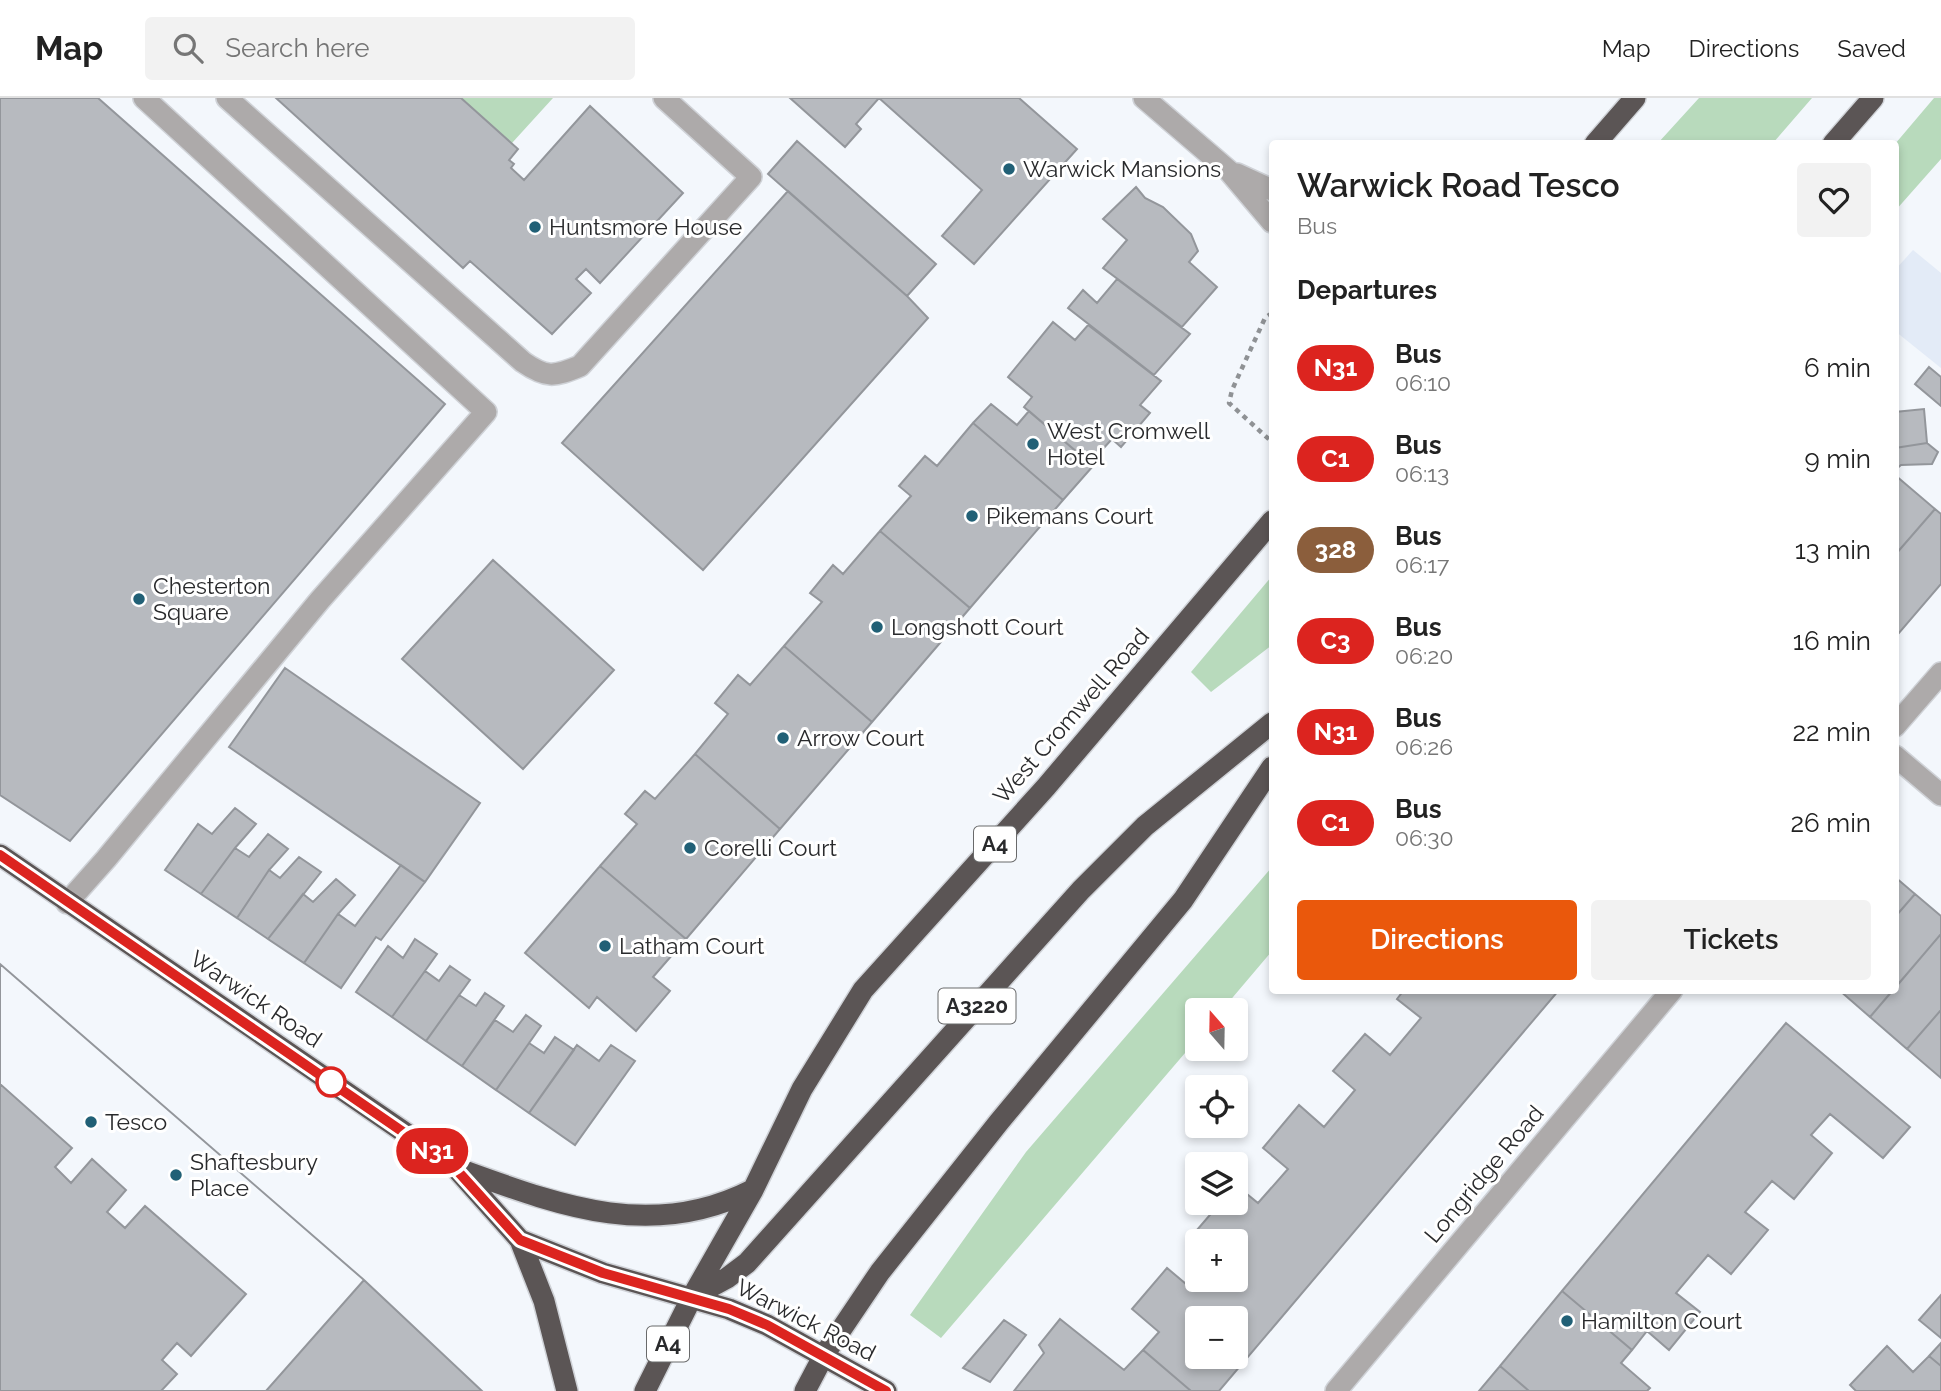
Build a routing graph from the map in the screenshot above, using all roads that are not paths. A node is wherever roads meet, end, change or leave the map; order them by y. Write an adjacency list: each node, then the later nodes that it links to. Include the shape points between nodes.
1 (144, 98): 20 (street, via 486,412 320,600)
2 (227, 98): 3 (street, via 523,362 541,374 559,375 580,366 751,177)
3 (664, 98)
4 (1144, 98): 9 (street)
5 (1635, 98): 7 (highway)
6 (1873, 98): 8 (highway)
7 (1598, 140)
8 (1836, 140)
9 (1229, 170): 10 (street); 11 (street)
10 (1269, 189)
11 (1269, 218)
12 (1269, 526): 23 (highway, West Cromwell Road / A4, via 1046,788 863,990 802,1088)
13 (1941, 673): 14 (street)
14 (1899, 721)
15 (1269, 725): 25 (highway, A3220, via 1145,826 1081,890 747,1263)
16 (1899, 759): 18 (street)
17 (1269, 771): 26 (highway, via 1183,900 888,1261)
18 (1941, 795)
19 (0, 855): 20 (highway, Warwick Road)
20 (67, 903): 22 (highway, Warwick Road)
21 (1669, 994): 31 (street, Longridge Road)
22 (454, 1167): 23 (highway, via 544,1200 612,1215 690,1212 727,1203); 24 (highway, Warwick Road)
23 (752, 1190): 25 (highway, West Cromwell Road)
24 (520, 1240): 25 (highway, Warwick Road, via 603,1273); 27 (highway, via 544,1301)
25 (692, 1297): 26 (highway, Warwick Road, via 767,1325); 28 (highway, A4)
26 (824, 1355): 29 (highway); 30 (highway, Warwick Road)
27 (567, 1391)
28 (645, 1391)
29 (805, 1391)
30 (886, 1391)
31 (1336, 1391)

